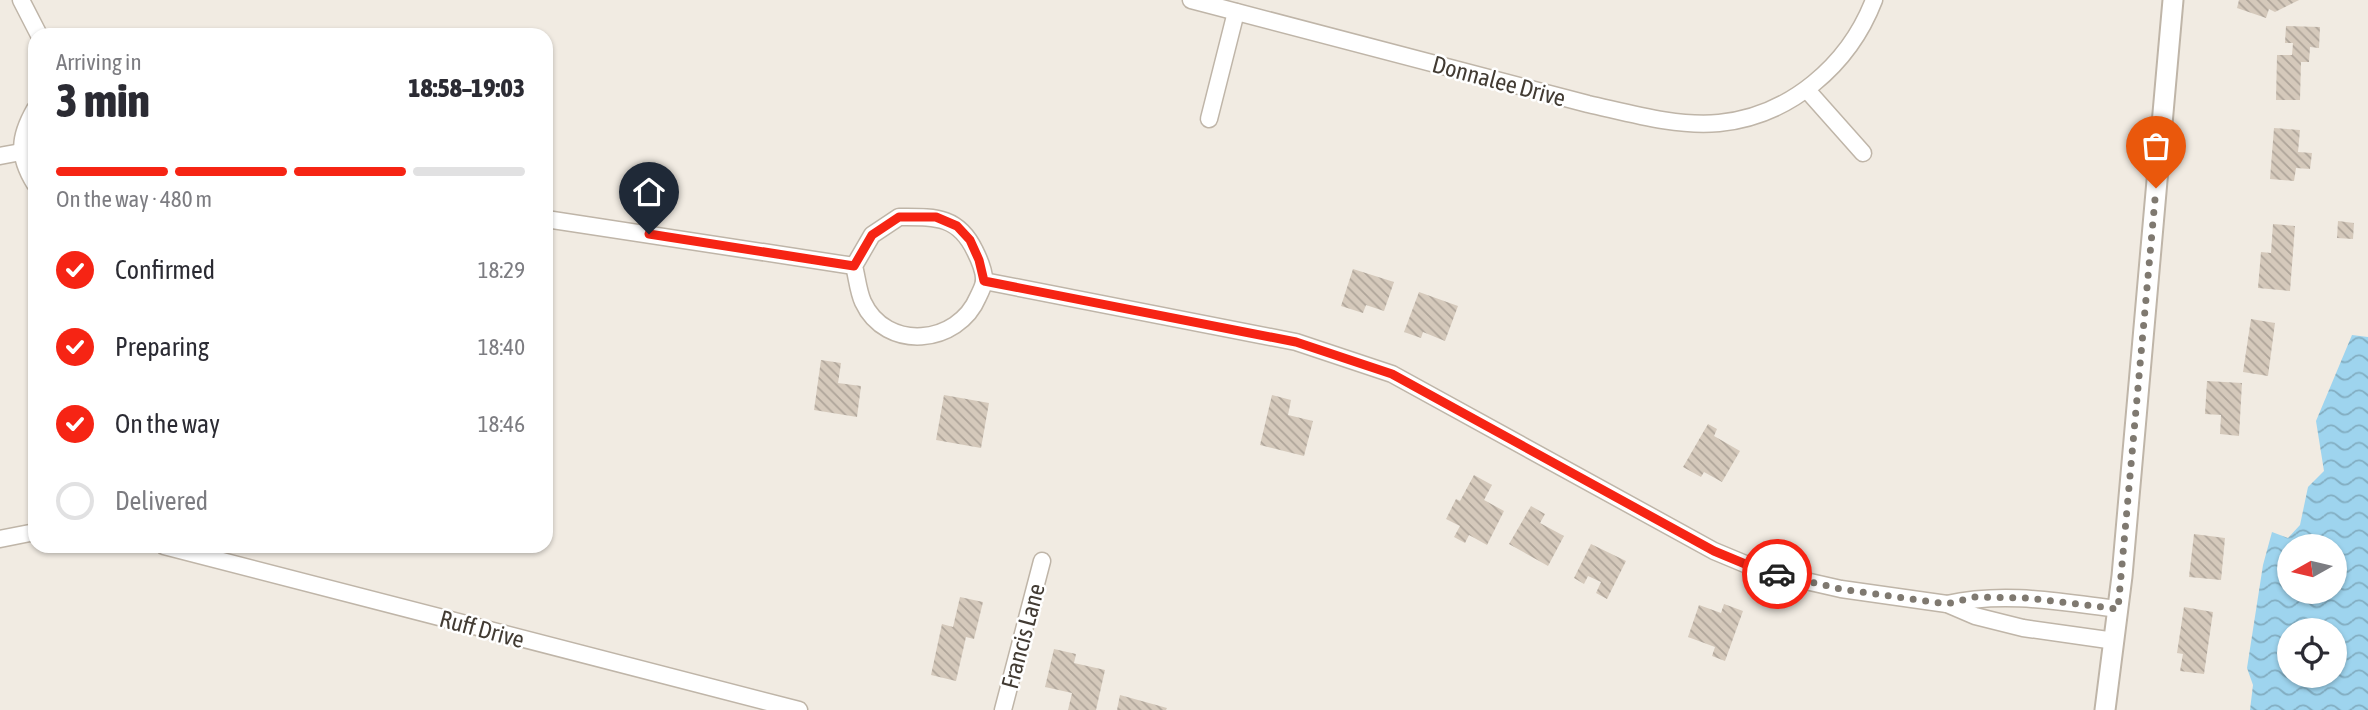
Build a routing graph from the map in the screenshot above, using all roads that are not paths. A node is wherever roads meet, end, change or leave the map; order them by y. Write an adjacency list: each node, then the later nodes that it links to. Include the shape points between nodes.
1 (21, 0): 6 (street)
2 (1191, 0): 5 (street, Donnalee Drive)
3 (1874, 0): 7 (street, Donnalee Drive, via 1847,50)
4 (2173, 0): 22 (street)
5 (1236, 12): 7 (street, Donnalee Drive, via 1645,117 1718,123 1768,111); 8 (street)
6 (35, 28)
7 (1807, 90): 11 (street)
8 (1209, 119)
9 (28, 120): 10 (street)
10 (21, 152): 12 (street); 13 (street)
11 (1863, 153)
12 (0, 156)
13 (28, 173)
14 (553, 220): 15 (street)
15 (854, 266): 16 (street, via 872,235 899,217 936,217 957,226 970,240); 16 (street, via 863,302 873,317 900,334 921,338 955,327 974,306)
16 (984, 281): 21 (street, via 1296,342 1392,374 1714,551 1762,571 1841,589)
17 (28, 533): 18 (street)
18 (0, 539)
19 (191, 553): 24 (street, Ruff Drive)
20 (1042, 561): 25 (street, Francis Lane)
21 (1947, 604): 22 (street, via 1975,597 2027,598); 23 (street, via 2023,628)
22 (2118, 609): 23 (street)
23 (2115, 641): 26 (street)
24 (799, 710)
25 (1003, 710)
26 (2105, 710)

